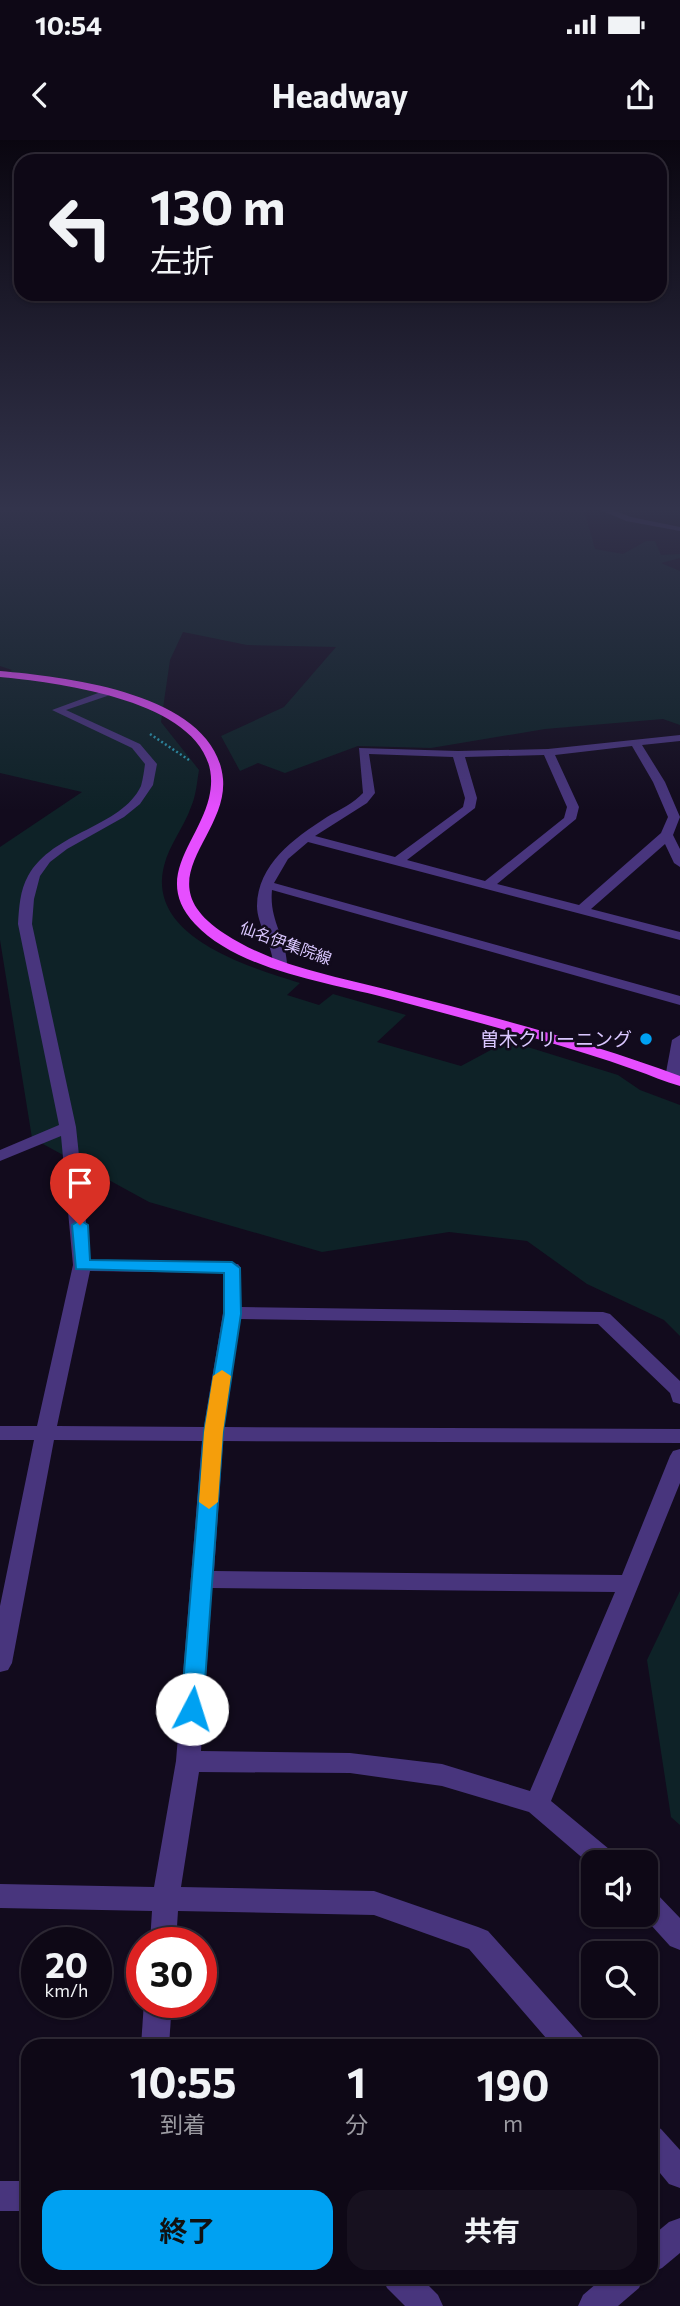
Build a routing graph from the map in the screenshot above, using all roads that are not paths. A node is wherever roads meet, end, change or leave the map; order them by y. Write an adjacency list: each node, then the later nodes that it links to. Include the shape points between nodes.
1 (0, 674): 2 (main road, 仙名伊集院線)
2 (109, 692): 15 (main road, 仙名伊集院線, via 181,721 209,749 218,778 182,877 188,904 211,930); 19 (street, via 57,710 136,746 151,764 151,779 143,794 124,810 52,855 34,874 25,924)
3 (680, 738): 4 (street)
4 (636, 744): 5 (street); 7 (street, via 674,817)
5 (548, 752): 6 (street); 12 (street, via 573,807 570,818)
6 (458, 754): 8 (street, via 363,750 369,793); 9 (street, via 471,798 469,808)
7 (667, 835): 10 (street); 13 (street)
8 (307, 838): 9 (street); 11 (street, via 280,860)
9 (398, 862): 12 (street)
10 (680, 863)
11 (265, 884): 15 (street, via 263,909 280,946); 16 (street)
12 (487, 886): 13 (street)
13 (583, 909): 14 (street)
14 (680, 936)
15 (280, 963): 18 (main road, 仙名伊集院線)
16 (680, 1000)
17 (680, 1040): 18 (street)
18 (676, 1080)
19 (68, 1127): 20 (street); 21 (street)
20 (0, 1156)
21 (82, 1265): 22 (street, via 232,1268); 26 (street)
22 (232, 1314): 23 (street, via 603,1318 646,1357); 24 (street)
23 (680, 1397)
24 (213, 1432): 26 (street); 27 (street); 29 (street)
25 (0, 1433): 26 (street)
26 (45, 1434): 31 (street)
27 (680, 1436)
28 (680, 1456): 30 (street)
29 (204, 1579): 30 (street); 32 (street)
30 (630, 1584): 33 (street)
31 (0, 1663)
32 (188, 1761): 33 (street, via 350,1763 442,1775); 36 (street)
33 (537, 1804): 34 (street)
34 (593, 1850)
35 (0, 1896): 36 (street)
36 (166, 1897): 38 (street); 42 (street, via 374,1903 478,1940)
37 (658, 1914): 39 (street)
38 (164, 1927)
39 (680, 1937)
40 (157, 2018): 41 (street)
41 (155, 2039)
42 (566, 2039)
43 (658, 2147): 44 (street)
44 (680, 2173)
45 (0, 2196): 46 (street)
46 (21, 2196)
47 (680, 2233): 48 (street)
48 (658, 2251)
49 (405, 2284): 51 (street)
50 (620, 2284): 52 (street)
51 (428, 2306)
52 (593, 2306)

